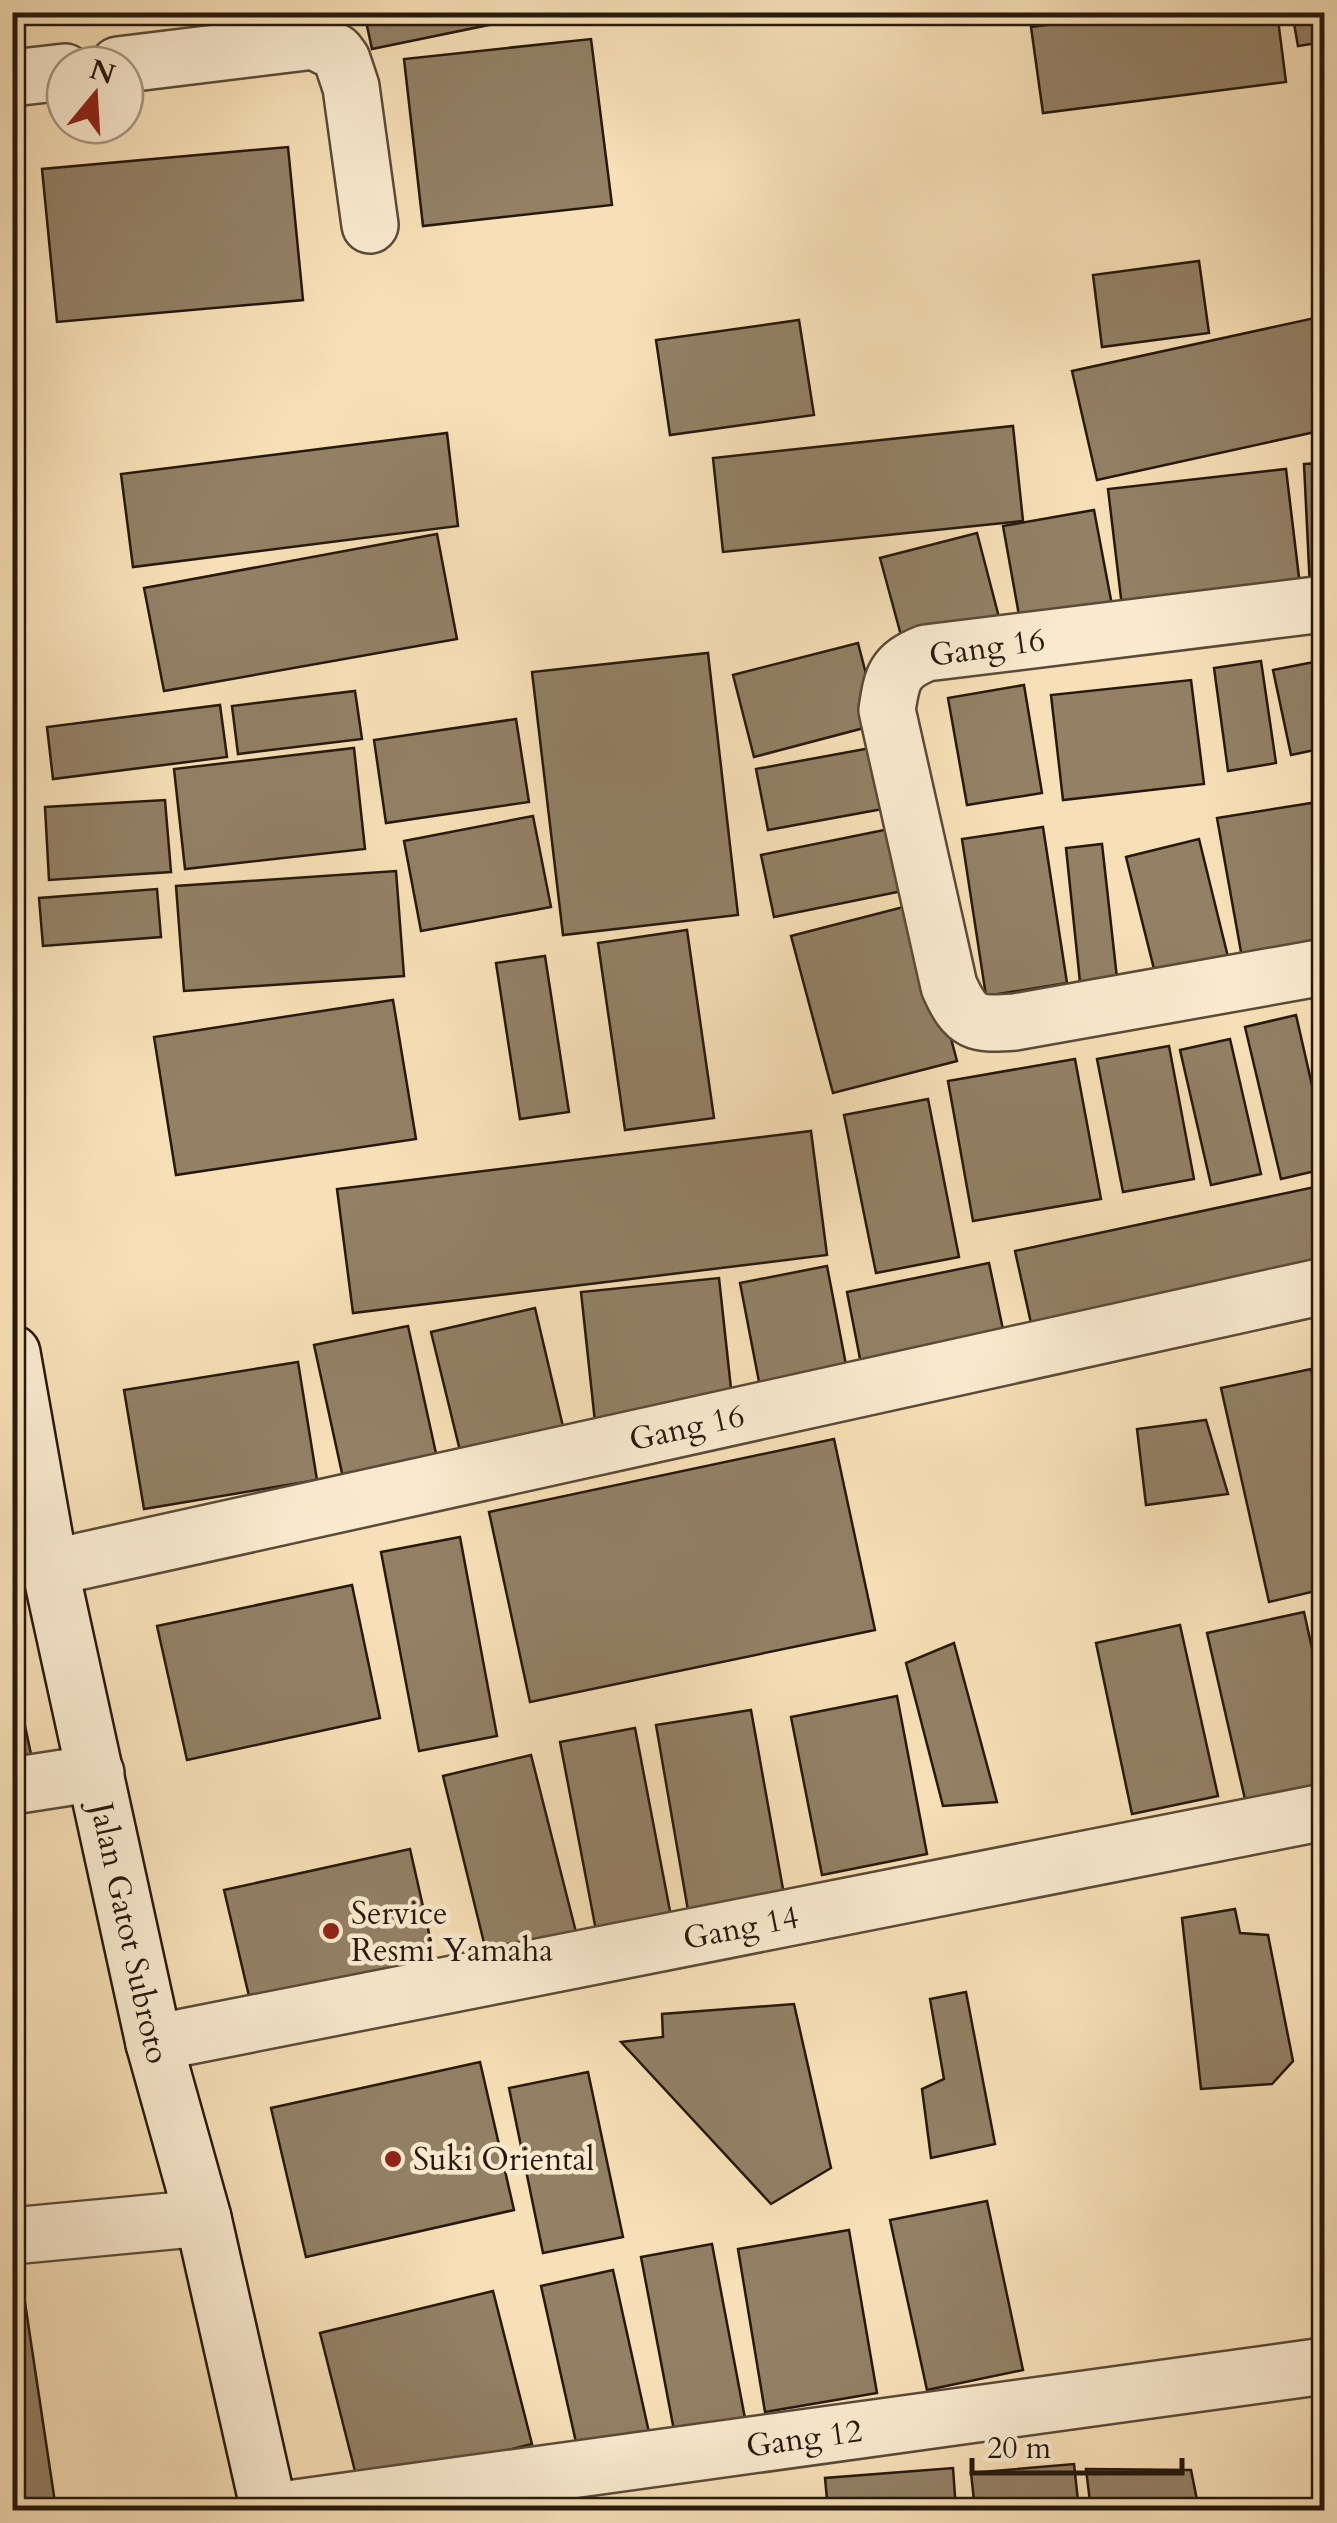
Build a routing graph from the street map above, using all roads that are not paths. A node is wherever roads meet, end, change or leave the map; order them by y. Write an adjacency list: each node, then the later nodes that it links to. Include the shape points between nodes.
1 (145, 62): 4 (street, via 314,41 336,52 351,87)
2 (45, 74): 3 (street)
3 (12, 78)
4 (370, 225)
5 (1324, 604): 6 (street, Gang 16, via 926,653 900,666 887,710 948,986 970,1020 1015,1022)
6 (1324, 967)
7 (1324, 1286): 9 (street, Gang 16)
8 (12, 1353): 9 (street, Jalan Gatot Subroto)
9 (50, 1568): 10 (street, Jalan Gatot Subroto)
10 (96, 1773): 11 (street); 13 (street, Jalan Gatot Subroto)
11 (12, 1786)
12 (1324, 1812): 13 (street, Gang 14)
13 (154, 2043): 14 (street, Jalan Gatot Subroto)
14 (203, 2218): 15 (street); 17 (street, Jalan Gatot Subroto)
15 (12, 2236)
16 (1324, 2366): 18 (street, Gang 12)
17 (269, 2510)
18 (281, 2510)

